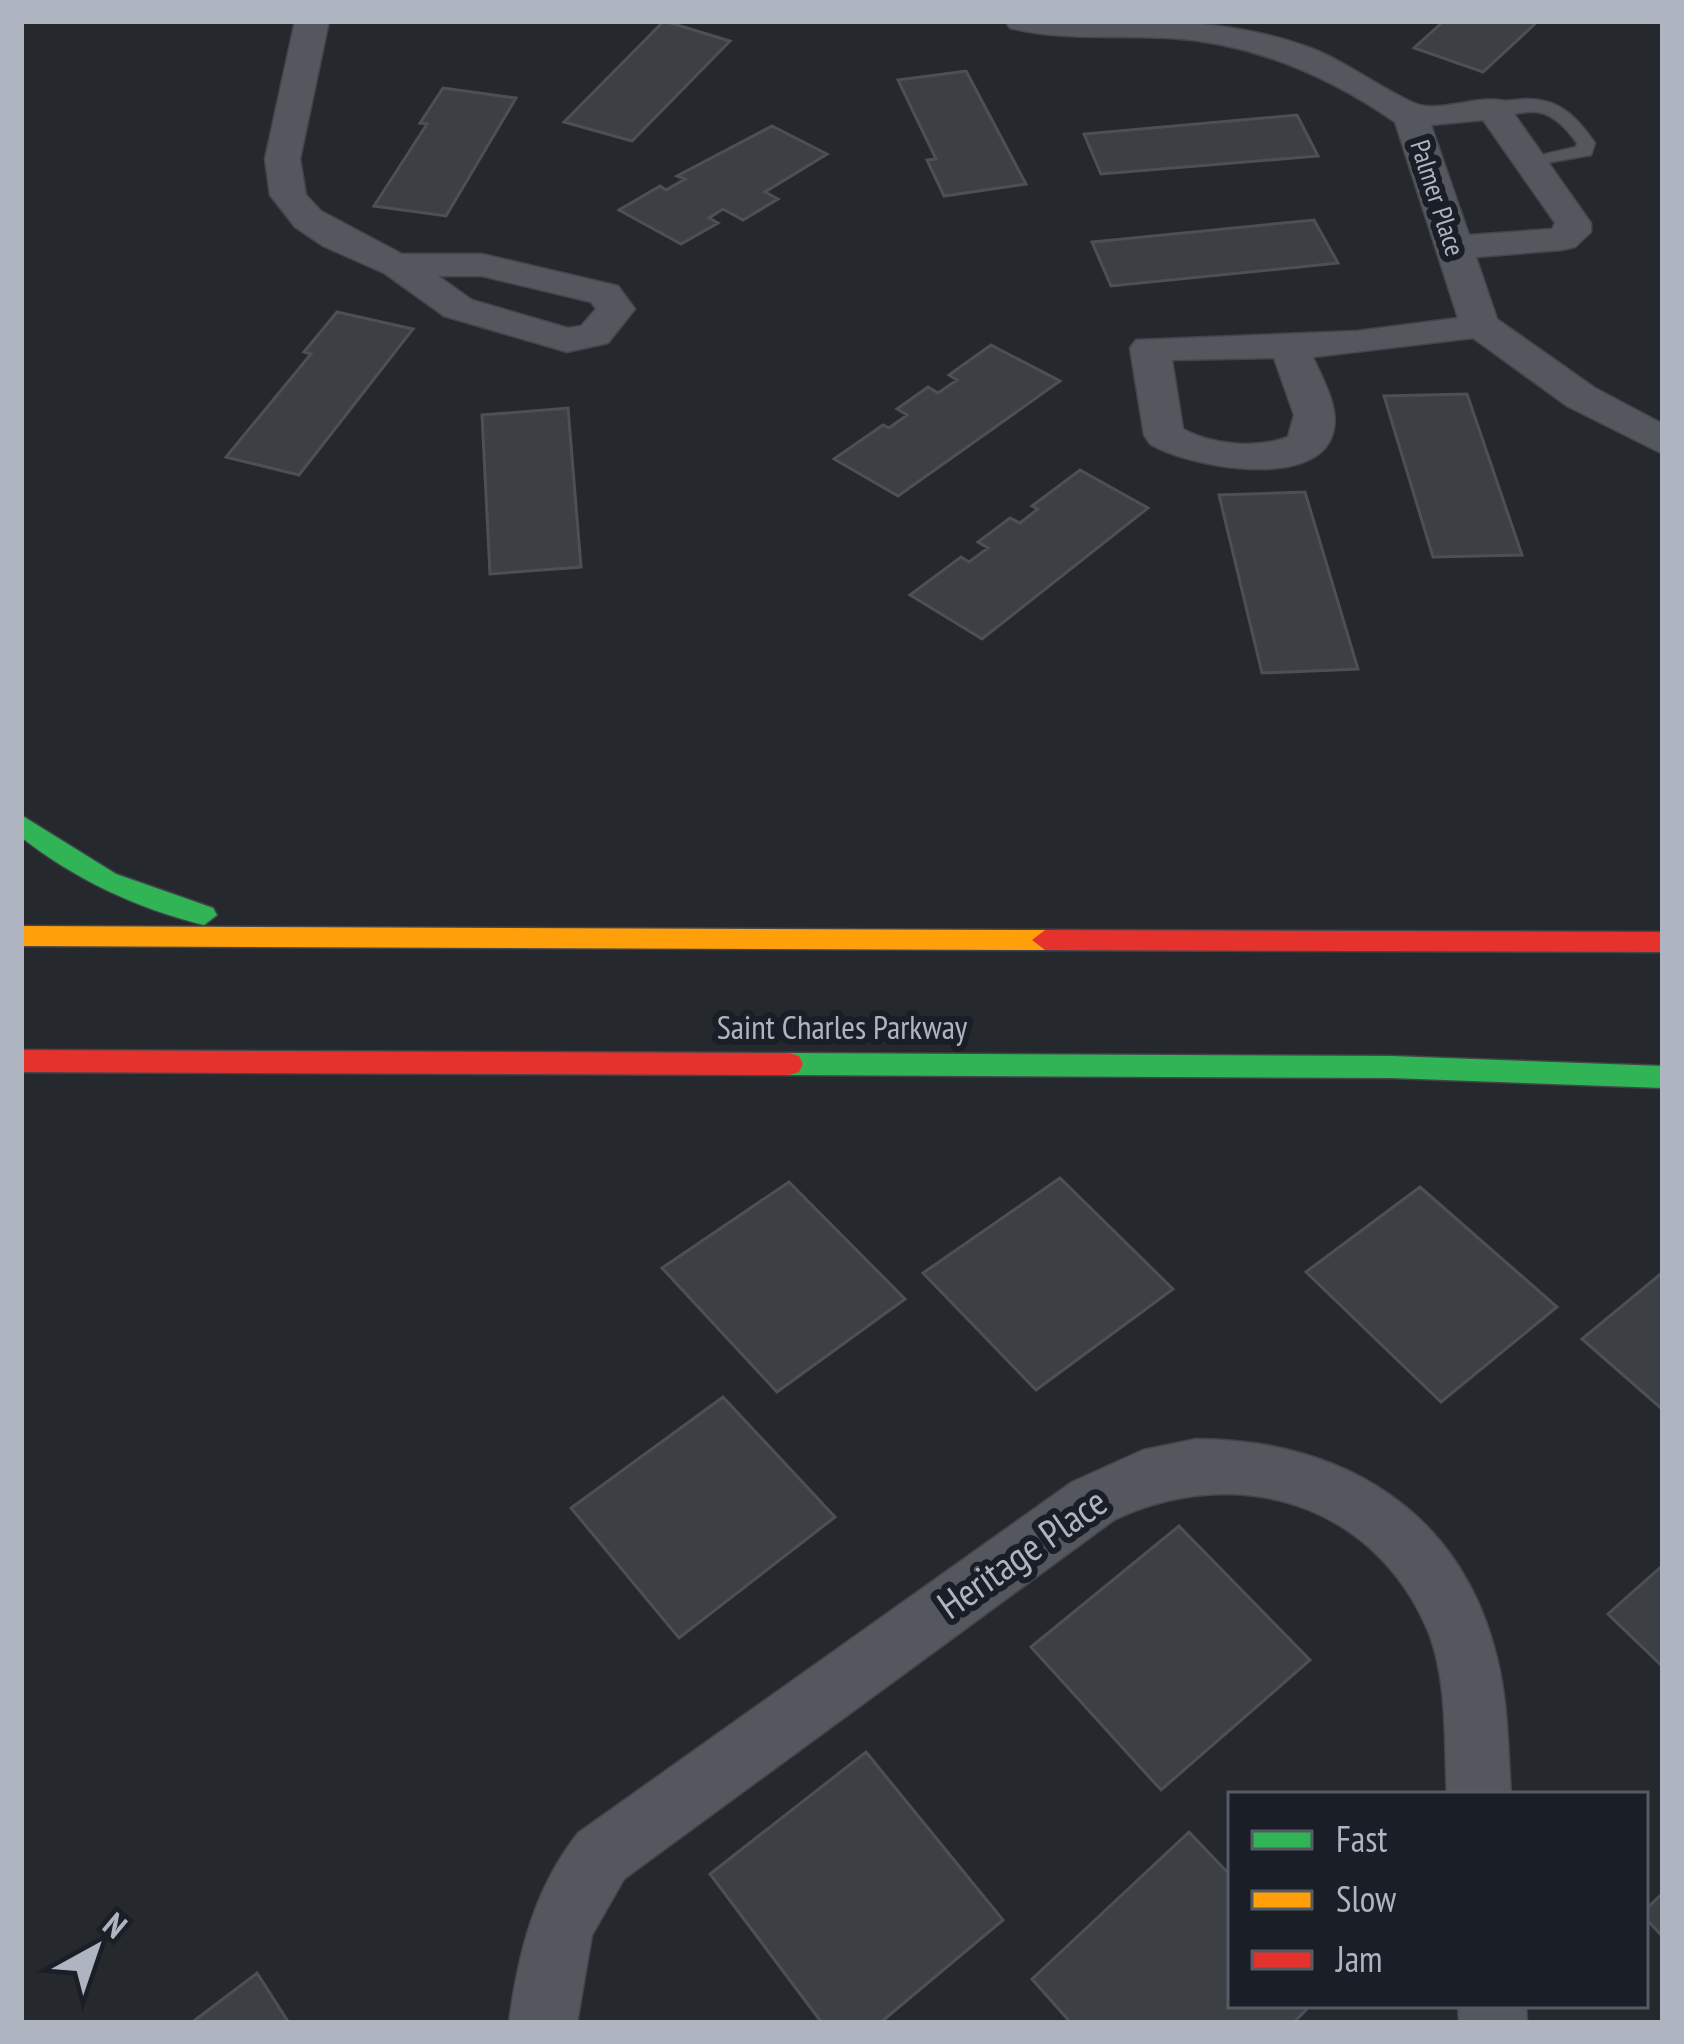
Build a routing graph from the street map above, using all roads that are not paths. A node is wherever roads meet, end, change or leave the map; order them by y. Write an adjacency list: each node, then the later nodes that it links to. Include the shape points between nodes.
1 (312, 21): 8 (street, via 284,144 287,194 340,238)
2 (1022, 21): 3 (street, Palmer Place, via 1085,30)
3 (1166, 25): 5 (street, Palmer Place, via 1309,57)
4 (1493, 108): 5 (street); 6 (street); 6 (lane, via 1552,105 1586,143 1573,157)
5 (1411, 117): 7 (street, Palmer Place)
6 (1531, 163): 7 (street, via 1574,223 1572,232)
7 (1453, 248): 9 (street, Palmer Place)
8 (397, 266): 8 (street, via 458,308 567,340 594,335 616,309 604,294 489,267)
9 (1480, 326): 10 (street); 11 (street, via 1581,397)
10 (1288, 347)
11 (1663, 441)
12 (21, 824): 14 (main road, via 106,885 167,908)
13 (21, 937): 14 (main road)
14 (320, 937): 15 (main road)
15 (1663, 942)
16 (21, 1060): 17 (main road, Saint Charles Parkway, via 1472,1068)
17 (1663, 1077)
18 (1479, 1792): 19 (street, Heritage Place, via 1471,1677 1457,1625 1420,1562 1374,1516 1313,1481 1250,1464 1179,1465 1093,1501 601,1856 564,1910)
19 (543, 2023)

